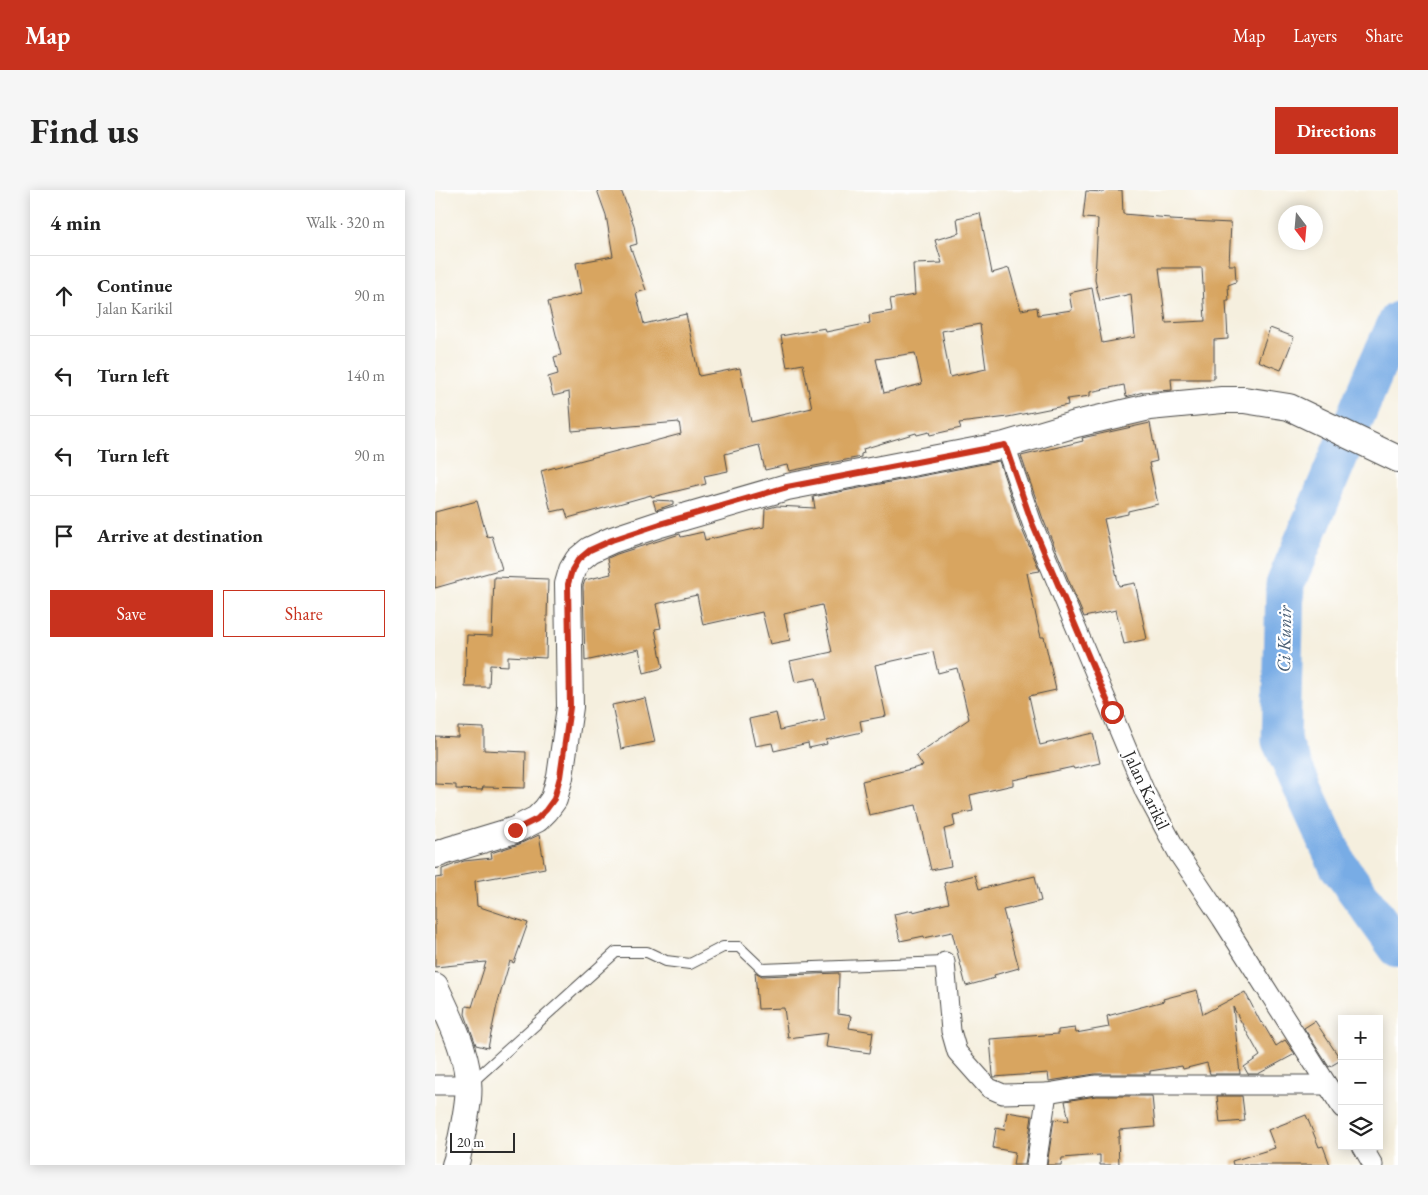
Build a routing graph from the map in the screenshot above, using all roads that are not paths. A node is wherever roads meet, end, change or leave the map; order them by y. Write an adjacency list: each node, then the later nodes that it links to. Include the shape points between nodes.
1 (1005, 445): 2 (street, via 1149,407 1244,400 1289,407); 3 (street, via 787,487 660,524 590,550 578,560 568,584 570,707 554,799 537,819 515,830); 7 (street, Jalan Karikil, via 1032,523 1145,792 1179,855)
2 (1398, 459)
3 (435, 855)
4 (945, 962): 8 (lane, via 763,969 739,947 723,947 690,964 666,961 647,952 616,952); 9 (street, via 951,1031 957,1052 989,1088 1003,1094)
5 (435, 986): 8 (street, via 464,1053)
6 (435, 1085): 8 (street)
7 (1327, 1085): 9 (street, via 1095,1085); 10 (street, Jalan Karikil)
8 (468, 1086): 12 (street)
9 (1047, 1093): 13 (street)
10 (1340, 1105)
11 (1364, 1150): 14 (street)
12 (455, 1165)
13 (1036, 1165)
14 (1373, 1165)

